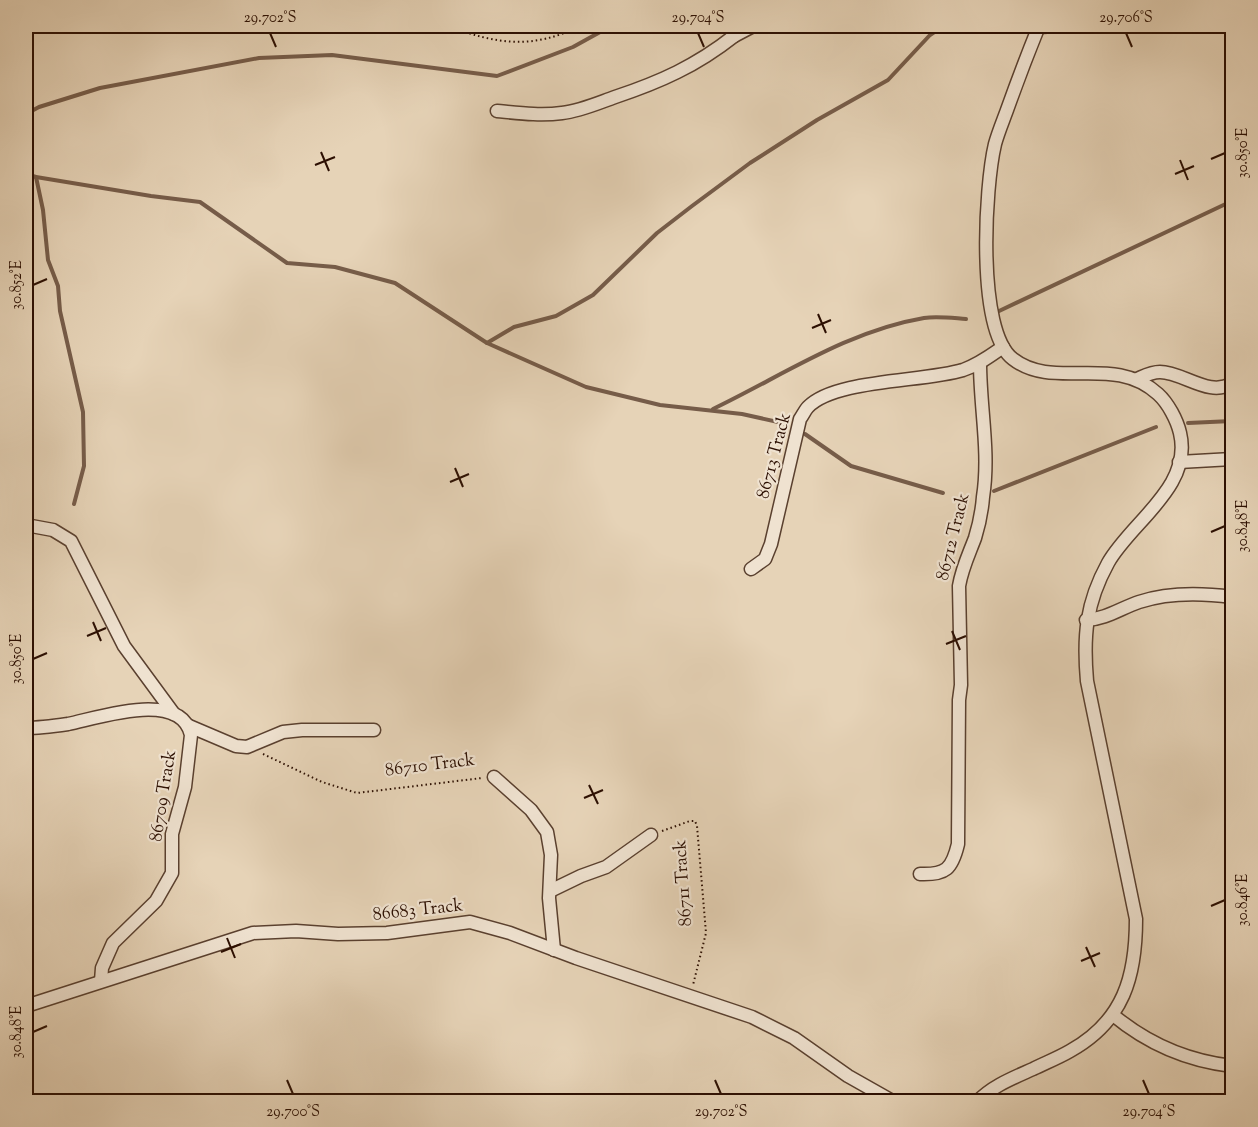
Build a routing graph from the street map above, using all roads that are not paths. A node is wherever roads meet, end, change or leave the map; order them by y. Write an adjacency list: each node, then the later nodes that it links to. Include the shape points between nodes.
1 (753, 26): 4 (street)
2 (1039, 26): 3 (street); 6 (street, via 995,144 990,177 988,304)
3 (1058, 26)
4 (731, 31): 5 (street, via 692,66 667,79 583,108 534,114)
5 (497, 111)
6 (1002, 347): 7 (street, 86713 Track); 8 (street, via 1012,359 1028,368 1114,373)
7 (980, 363): 13 (street, 86713 Track, via 944,374 831,394 807,408 771,544 765,559); 22 (street, 86712 Track, via 986,469 976,536 959,586 958,844 950,867 942,872)
8 (1137, 379): 9 (street, via 1160,372 1219,388); 11 (street, via 1164,399 1173,415 1180,433)
9 (1233, 383)
10 (1233, 459): 11 (street)
11 (1179, 462): 15 (street, via 1169,488 1109,562)
12 (26, 525): 16 (street, via 53,530 71,541 124,646)
13 (751, 569)
14 (1233, 597): 15 (street, via 1175,594)
15 (1086, 620): 27 (street, via 1088,681 1136,919 1131,976)
16 (175, 715): 17 (street, 86709 Track); 18 (street, 86709 Track, via 148,708)
17 (189, 726): 19 (street, via 236,746 248,747 283,732); 25 (street, 86709 Track, via 185,787 172,834 172,873 156,901 112,943)
18 (26, 728)
19 (374, 730)
20 (494, 777): 23 (street, 86710 Track, via 531,810 547,832)
21 (651, 835): 23 (street, 86711 Track, via 606,867)
22 (920, 874)
23 (550, 891): 24 (street, 86710 Track)
24 (554, 950): 25 (street, 86683 Track, via 470,922 387,933 273,931 253,933); 29 (street, 86683 Track, via 752,1017)
25 (101, 981): 26 (street, 86683 Track)
26 (26, 1006)
27 (1113, 1015): 28 (street, via 1163,1047 1202,1061); 30 (street, via 1071,1051 998,1086)
28 (1233, 1066)
29 (894, 1101)
30 (977, 1101)

